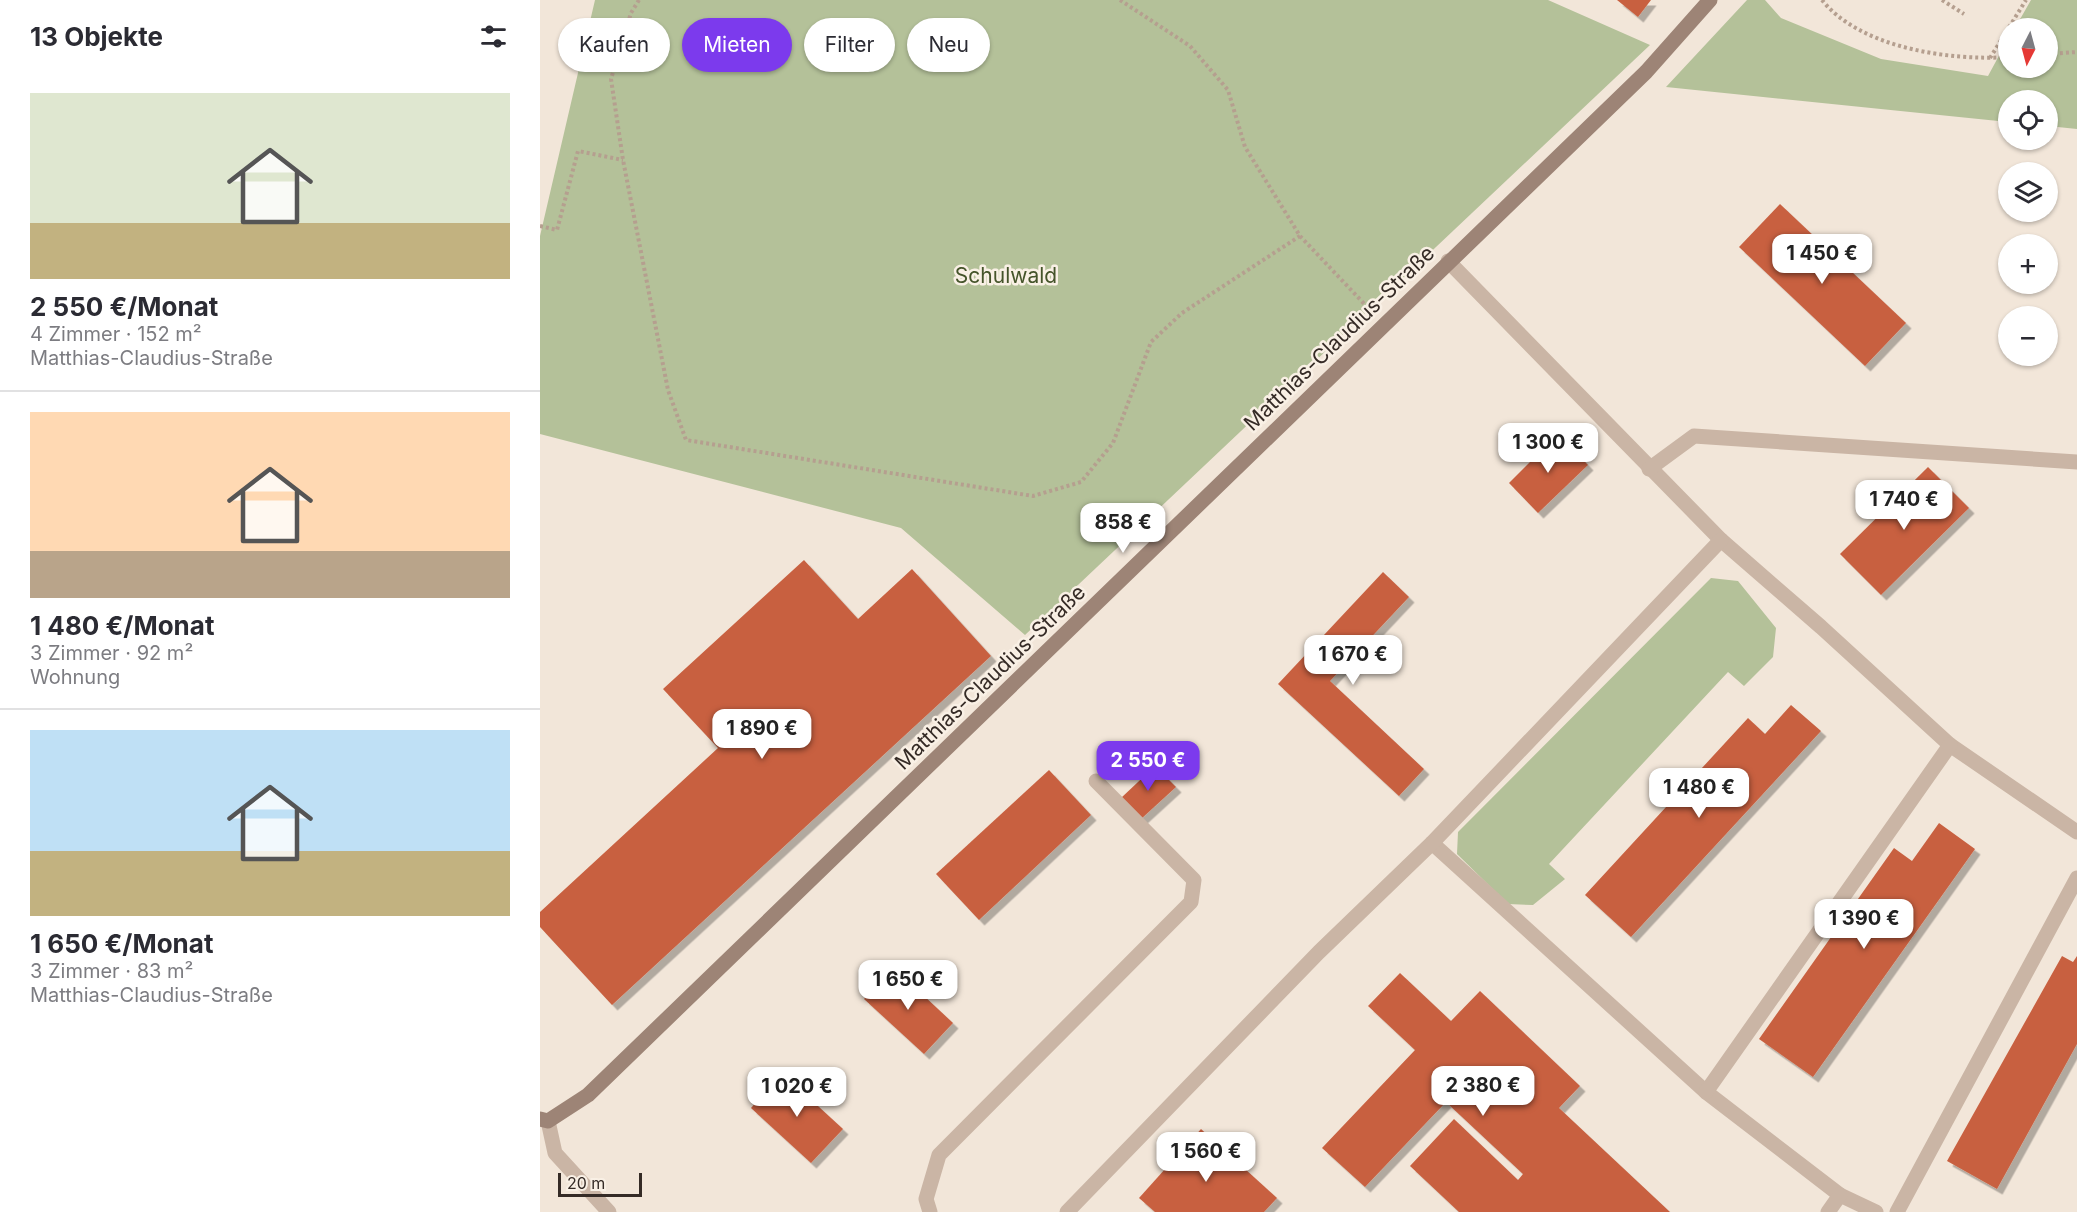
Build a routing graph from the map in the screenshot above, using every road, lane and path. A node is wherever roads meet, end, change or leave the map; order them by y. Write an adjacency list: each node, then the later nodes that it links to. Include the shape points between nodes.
1 (639, 0): 12 (path, via 611,79)
2 (1120, 0): 14 (path, via 1190,46 1228,90 1245,147)
3 (1710, 0): 15 (street, Matthias-Claudius-Straße, via 1646,72)
4 (1822, 0): 10 (path, via 1834,14 1890,43 1942,54)
5 (1942, 0): 7 (path)
6 (2026, 0): 10 (path)
7 (1964, 14)
8 (2077, 52): 9 (path)
9 (2058, 53)
10 (1990, 58): 11 (path)
11 (1998, 58)
12 (623, 160): 13 (path, via 578,151 557,230); 14 (path, via 668,390 686,440 1033,496 1081,482 1113,442 1151,342 1182,313)
13 (540, 226)
14 (1300, 236): 16 (path)
15 (1448, 261): 16 (street, Matthias-Claudius-Straße); 18 (lane)
16 (1384, 324): 26 (street, Matthias-Claudius-Straße, via 588,1095)
17 (2077, 462): 18 (lane, via 1694,436)
18 (1649, 469): 19 (lane)
19 (1721, 540): 20 (lane); 23 (lane)
20 (1950, 746): 22 (lane); 25 (lane)
21 (1096, 781): 29 (lane, via 1194,880 1191,902 939,1155 926,1199)
22 (2077, 832)
23 (1432, 843): 25 (lane); 30 (lane, via 1319,952)
24 (2077, 878): 33 (lane)
25 (1706, 1092): 27 (lane)
26 (544, 1120): 28 (lane, via 555,1153)
27 (1840, 1195): 31 (lane); 32 (lane)
28 (609, 1212)
29 (930, 1212)
30 (1067, 1212)
31 (1828, 1212)
32 (1876, 1212)
33 (1897, 1212)

